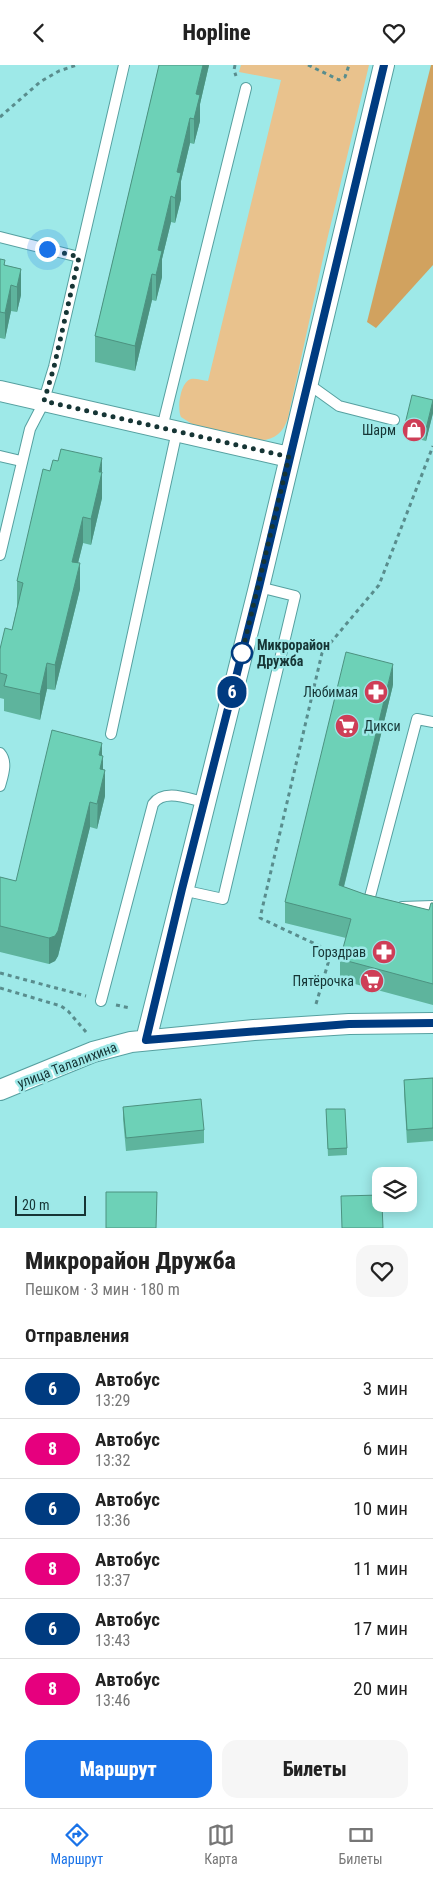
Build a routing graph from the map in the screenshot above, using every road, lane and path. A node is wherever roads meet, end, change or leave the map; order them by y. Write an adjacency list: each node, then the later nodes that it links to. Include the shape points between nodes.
1 (77, 65): 7 (path, via 49,76)
2 (124, 65): 9 (lane)
3 (308, 65): 4 (path, via 339,80 345,77)
4 (349, 65)
5 (384, 65): 10 (street)
6 (246, 88): 14 (lane)
7 (0, 117)
8 (0, 237): 9 (lane)
9 (79, 257): 12 (lane)
10 (308, 383): 13 (lane, via 339,406); 17 (street)
11 (0, 391): 12 (street)
12 (44, 401): 14 (street); 18 (lane, via 31,424)
13 (394, 420)
14 (170, 429): 17 (street); 22 (lane)
15 (433, 446): 33 (path, via 379,585 322,653 260,917 328,949 329,960)
16 (0, 456): 18 (lane)
17 (289, 457): 20 (street)
18 (21, 461): 19 (lane)
19 (0, 555)
20 (259, 587): 25 (street); 26 (lane, via 295,596 223,899)
21 (433, 722): 28 (lane, via 417,719 366,908)
22 (111, 733)
23 (0, 753): 24 (lane, via 5,766)
24 (0, 786)
25 (204, 802): 26 (street); 32 (lane, via 168,795 159,797 153,804)
26 (182, 889): 36 (street)
27 (433, 905): 29 (lane)
28 (376, 907)
29 (395, 907)
30 (0, 973): 32 (path)
31 (0, 988): 35 (path, via 61,1006)
32 (102, 1001)
33 (315, 1007)
34 (433, 1023): 36 (street, улица Талалихина, via 349,1024)
35 (89, 1036)
36 (146, 1040): 37 (street, улица Талалихина, via 93,1052)
37 (0, 1090)

